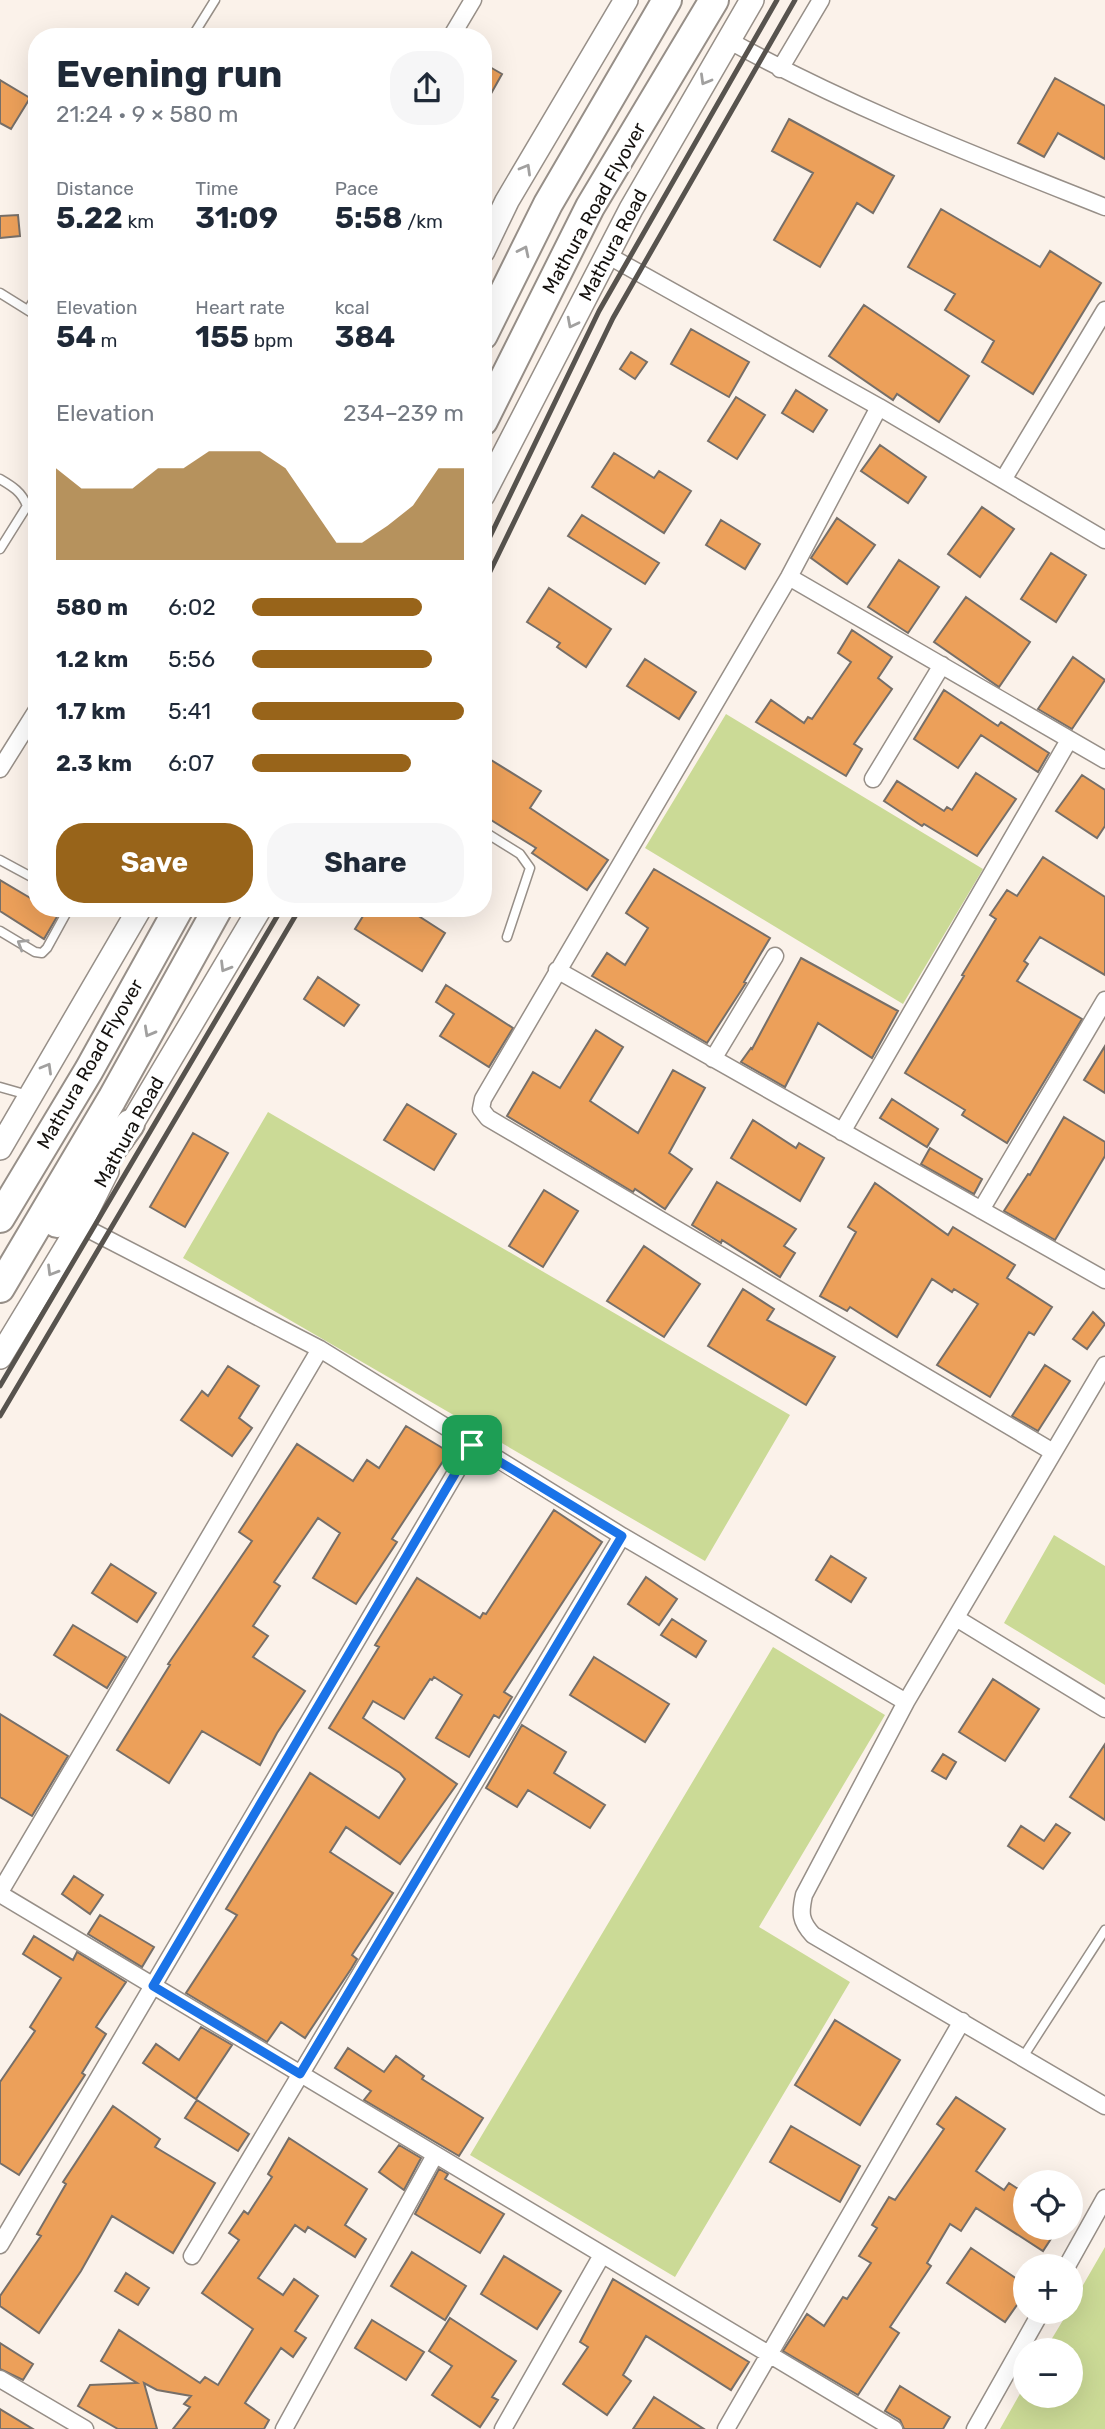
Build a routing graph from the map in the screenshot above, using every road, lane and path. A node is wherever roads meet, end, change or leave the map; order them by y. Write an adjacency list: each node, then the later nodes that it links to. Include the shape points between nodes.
1 (215, 0): 8 (lane)
2 (473, 0): 9 (street)
3 (626, 0): 13 (main road, one-way to 3)
4 (667, 0): 18 (highway, Mathura Road Flyover, one-way to 4, via 548,204)
5 (714, 0): 19 (highway, Mathura Road Flyover, via 590,207)
6 (752, 0): 10 (main road, Mathura Road)
7 (821, 0): 11 (street)
8 (198, 28)
9 (457, 28)
10 (728, 40): 11 (street); 14 (main road, Mathura Road, one-way to 14)
11 (780, 69): 12 (street, via 900,125)
12 (1105, 207)
13 (492, 232)
14 (607, 255): 20 (street); 21 (main road, Mathura Road, one-way to 21)
15 (0, 293): 16 (lane)
16 (28, 310)
17 (1105, 310): 23 (street)
18 (492, 317)
19 (492, 403)
20 (879, 407): 23 (street); 28 (street)
21 (492, 478)
22 (0, 479): 24 (lane)
23 (1003, 480): 26 (street)
24 (24, 497): 25 (lane); 27 (lane, via 27,506)
25 (28, 499)
26 (1105, 540)
27 (0, 549)
28 (789, 577): 29 (street); 46 (street)
29 (942, 666): 31 (street); 34 (street)
30 (28, 724): 33 (street)
31 (1069, 740): 32 (street); 52 (street)
32 (1105, 760)
33 (0, 769)
34 (873, 779)
35 (492, 836): 44 (lane, via 520,853 530,868)
36 (0, 860): 37 (lane)
37 (28, 875)
38 (64, 917): 43 (lane, one-way to 43, via 42,953)
39 (135, 917): 50 (main road, one-way to 39)
40 (174, 917): 55 (highway, Mathura Road Flyover)
41 (213, 917): 58 (highway, Mathura Road, one-way to 58)
42 (255, 917): 51 (main road, Mathura Road, one-way to 51)
43 (0, 931)
44 (507, 937)
45 (775, 956): 48 (street)
46 (557, 970): 48 (street); 63 (street, via 483,1099 481,1109 488,1118)
47 (1105, 1000): 54 (street)
48 (713, 1059): 52 (street)
49 (0, 1087): 50 (lane)
50 (31, 1096): 53 (main road)
51 (130, 1124): 56 (main road, Mathura Road); 58 (highway)
52 (842, 1132): 54 (street)
53 (0, 1148)
54 (981, 1210): 57 (street)
55 (0, 1218)
56 (80, 1225): 59 (street); 60 (main road, Mathura Road, one-way to 60)
57 (1105, 1280)
58 (0, 1290)
59 (320, 1349): 62 (street); 68 (street)
60 (0, 1357)
61 (1105, 1365): 63 (street)
62 (472, 1445): 64 (street); 70 (street)
63 (1053, 1452): 65 (street)
64 (622, 1536): 66 (street); 73 (street)
65 (956, 1618): 66 (street); 67 (street)
66 (906, 1702): 71 (street, via 804,1895 800,1912 813,1935)
67 (1105, 1709)
68 (0, 1893): 70 (street)
69 (1105, 1930): 72 (lane)
70 (153, 1986): 73 (street); 77 (street)
71 (961, 2021): 72 (street); 82 (street)
72 (1023, 2057): 74 (street)
73 (300, 2074): 75 (street); 80 (street)
74 (1105, 2106)
75 (435, 2155): 79 (street); 85 (street)
76 (1105, 2198): 78 (street)
77 (0, 2245)
78 (1074, 2254)
79 (603, 2255): 82 (street); 86 (street)
80 (192, 2256)
81 (1034, 2324): 89 (street)
82 (770, 2355): 87 (street); 88 (street)
83 (0, 2379): 84 (street)
84 (85, 2429)
85 (284, 2429)
86 (503, 2429)
87 (726, 2429)
88 (894, 2429)
89 (975, 2429)

